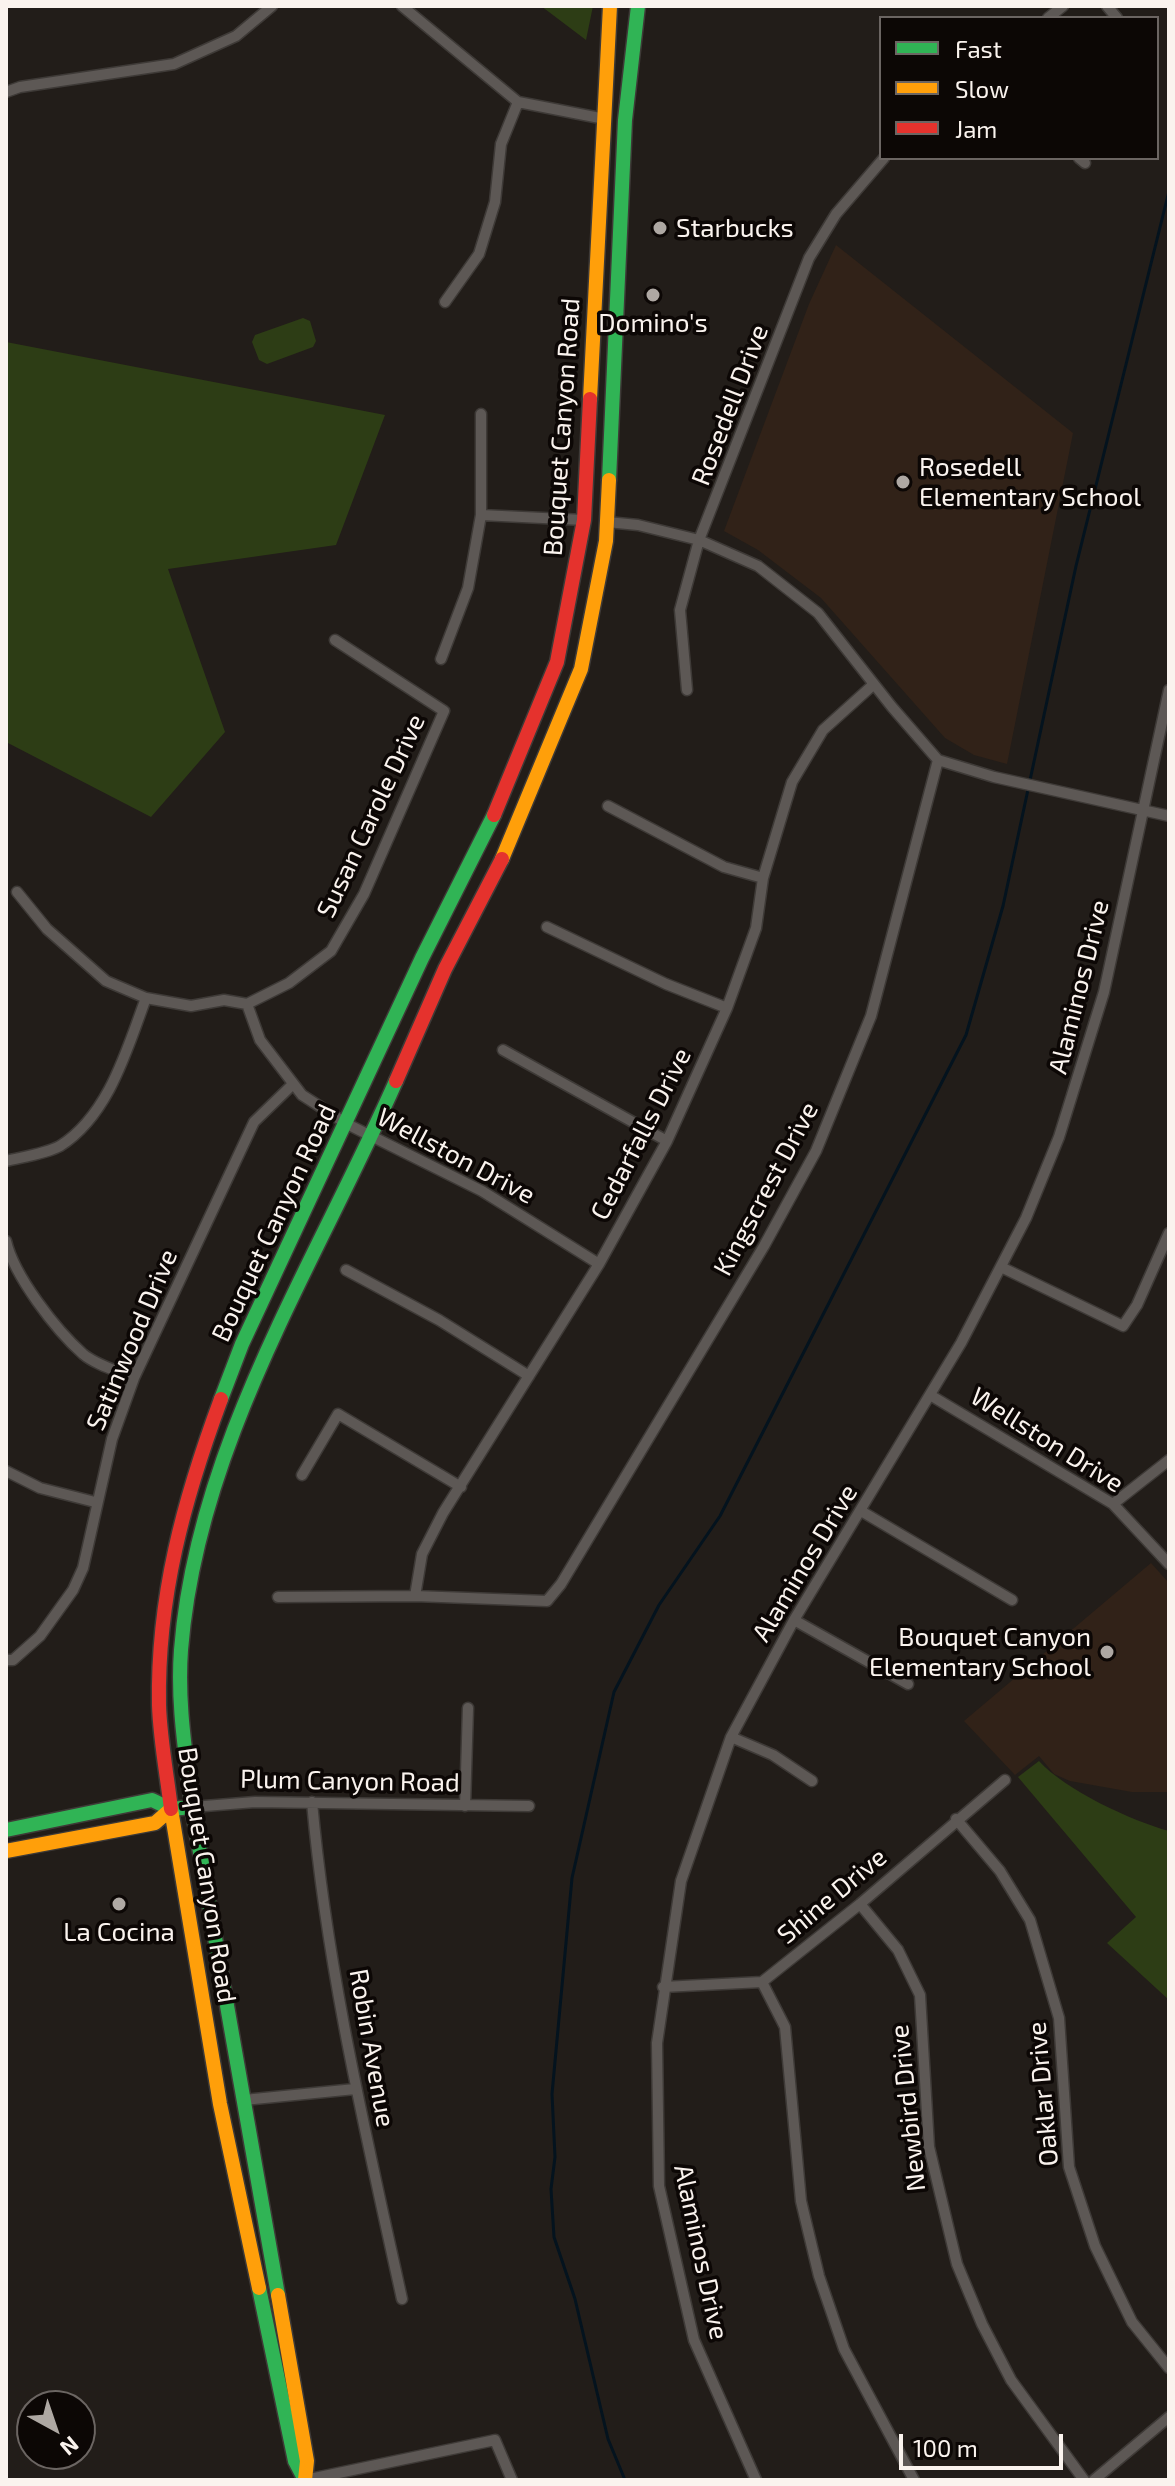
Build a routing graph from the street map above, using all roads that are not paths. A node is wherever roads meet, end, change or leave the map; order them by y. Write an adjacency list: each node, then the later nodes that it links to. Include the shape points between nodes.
1 (272, 6): 5 (street, via 236,36 174,64)
2 (402, 6): 6 (street)
3 (610, 6): 7 (main road, Bouquet Canyon Road)
4 (638, 6): 8 (main road, Bouquet Canyon Road)
5 (6, 92)
6 (518, 102): 7 (street); 11 (street, via 501,144 495,202 479,254)
7 (605, 119): 8 (main road); 10 (main road, Bouquet Canyon Road)
8 (625, 120): 12 (main road, Bouquet Canyon Road)
9 (882, 160): 17 (street, Rosedell Drive, via 836,214 809,258)
10 (601, 184): 12 (main road, via 610,212 606,319 612,319); 15 (main road, Bouquet Canyon Road)
11 (445, 302)
12 (618, 308): 16 (main road, Bouquet Canyon Road)
13 (481, 414): 14 (street)
14 (481, 515): 15 (street); 19 (street, via 468,588)
15 (584, 520): 16 (main road); 35 (main road, Bouquet Canyon Road, via 557,662 532,729)
16 (607, 522): 17 (street); 36 (main road, Bouquet Canyon Road, via 596,604 576,682 507,850 445,969)
17 (699, 540): 20 (street, via 758,566 818,613); 21 (street, Rosedell Drive, via 680,610)
18 (335, 640): 31 (street, Susan Carole Drive, via 444,711 364,894 331,951 289,983)
19 (441, 659)
20 (874, 684): 23 (street); 27 (street, Cedarfalls Drive, via 823,730 792,782)
21 (687, 690)
22 (1169, 690): 25 (street, Alaminos Drive)
23 (938, 760): 25 (street); 55 (street, Kingscrest Drive, via 871,1016 816,1151 561,1584 547,1601)
24 (608, 806): 27 (street, via 724,867)
25 (1143, 809): 26 (street); 42 (street, Alaminos Drive, via 1083,1066 1059,1137)
26 (1169, 816)
27 (763, 878): 32 (street, Cedarfalls Drive, via 756,928)
28 (17, 892): 30 (street, Susan Carole Drive, via 72,954 106,981)
29 (547, 927): 32 (street)
30 (146, 998): 31 (street, Susan Carole Drive, via 191,1006 224,1000); 38 (street, via 117,1075 91,1116 59,1146)
31 (247, 1004): 34 (street, Wellston Drive, via 260,1040)
32 (727, 1008): 37 (street, Cedarfalls Drive)
33 (503, 1050): 37 (street)
34 (291, 1086): 35 (street, Wellston Drive); 45 (street, Satinwood Drive, via 254,1122)
35 (347, 1124): 36 (street, Wellston Drive); 69 (main road, Bouquet Canyon Road, via 242,1344 190,1484 168,1572 162,1635 159,1706)
36 (372, 1135): 41 (street, Wellston Drive, via 482,1191); 68 (main road, Bouquet Canyon Road, via 265,1354 213,1492 190,1576 180,1705)
37 (667, 1141): 41 (street, Cedarfalls Drive)
38 (6, 1161)
39 (1169, 1233): 42 (street, via 1123,1326)
40 (6, 1241): 45 (street, via 10,1259 85,1356)
41 (599, 1264): 44 (street, Cedarfalls Drive)
42 (1001, 1267): 46 (street, Alaminos Drive)
43 (346, 1270): 44 (street)
44 (529, 1376): 50 (street, Cedarfalls Drive)
45 (134, 1378): 51 (street, Satinwood Drive)
46 (930, 1395): 52 (street, Wellston Drive); 53 (street, Alaminos Drive)
47 (1169, 1460): 52 (street)
48 (6, 1471): 51 (street, via 40,1488)
49 (302, 1475): 50 (street, via 338,1414)
50 (461, 1487): 55 (street, Cedarfalls Drive, via 422,1554)
51 (95, 1502): 59 (street, Satinwood Drive, via 83,1568 73,1590 47,1628)
52 (1113, 1504): 54 (street, Wellston Drive)
53 (861, 1511): 57 (street); 58 (street, Alaminos Drive)
54 (1169, 1564)
55 (415, 1596): 56 (street)
56 (278, 1597)
57 (1012, 1600)
58 (794, 1620): 60 (street); 62 (street, Alaminos Drive)
59 (10, 1660)
60 (908, 1684)
61 (468, 1708): 66 (street)
62 (731, 1737): 64 (street, via 773,1755); 75 (street, Alaminos Drive, via 681,1881)
63 (1005, 1780): 70 (street, Shine Drive)
64 (812, 1781)
65 (312, 1802): 66 (street, Plum Canyon Road); 68 (street, Plum Canyon Road); 78 (street, Robin Avenue)
66 (465, 1806): 67 (street, Plum Canyon Road)
67 (529, 1806)
68 (192, 1807): 69 (main road, Plum Canyon Road); 77 (main road, Bouquet Canyon Road)
69 (171, 1809): 71 (main road, Plum Canyon Road, via 152,1800); 72 (main road, Plum Canyon Road, via 155,1823); 76 (main road, Bouquet Canyon Road)
70 (956, 1819): 73 (street, Shine Drive); 83 (street, Oaklar Drive, via 1000,1871 1030,1920 1059,2018 1069,2167 1095,2246 1132,2322)
71 (6, 1830)
72 (6, 1851)
73 (860, 1904): 74 (street, Shine Drive); 89 (street, Newbird Drive, via 898,1950 920,1995 929,2147 957,2264 1011,2380)
74 (762, 1982): 75 (street); 88 (street, via 785,2027 801,2201 819,2276 844,2349)
75 (663, 1987): 87 (street, Alaminos Drive, via 657,2043 659,2186 694,2340)
76 (207, 2029): 77 (main road); 81 (main road, Bouquet Canyon Road)
77 (235, 2049): 79 (main road, Bouquet Canyon Road)
78 (355, 2089): 79 (street); 82 (street, Robin Avenue)
79 (244, 2100): 80 (main road, Bouquet Canyon Road)
80 (262, 2203): 81 (main road, via 252,2214); 85 (main road, Bouquet Canyon Road, via 307,2461)
81 (241, 2207): 85 (main road, Bouquet Canyon Road, via 295,2461)
82 (402, 2299)
83 (1169, 2368)
84 (1169, 2417): 90 (street)
85 (305, 2480): 86 (street, via 495,2440)
86 (512, 2480)
87 (756, 2480)
88 (914, 2480)
89 (1084, 2480)
90 (1094, 2480)

